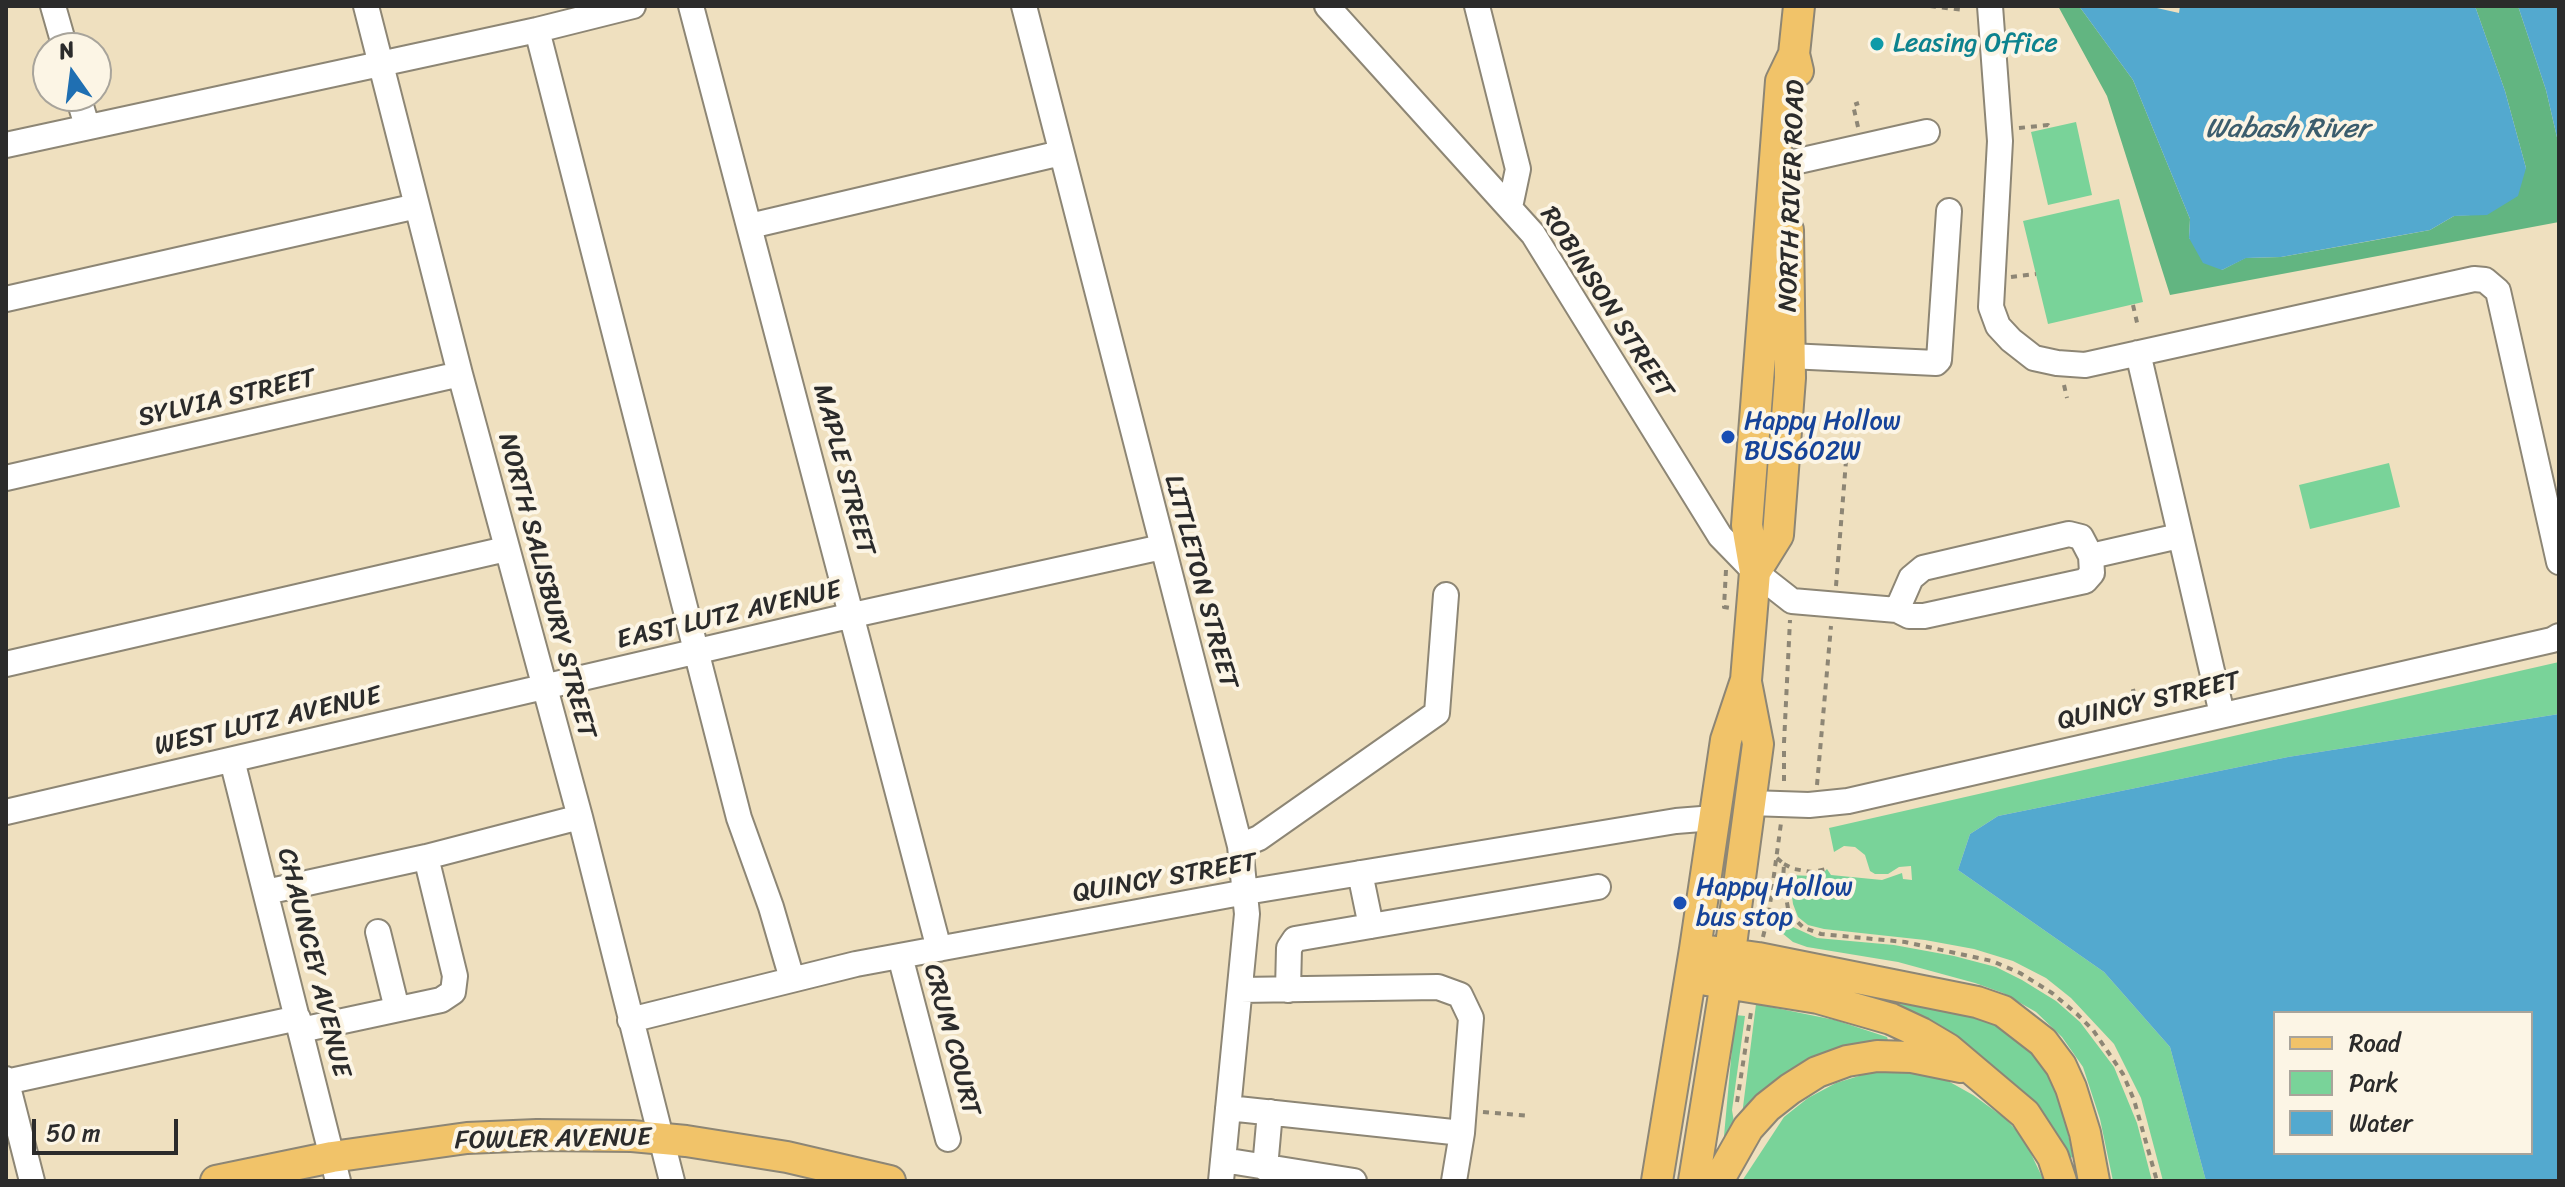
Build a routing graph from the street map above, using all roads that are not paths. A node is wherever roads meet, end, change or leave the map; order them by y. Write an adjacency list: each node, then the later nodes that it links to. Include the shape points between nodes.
1 (53, 6): 11 (street)
2 (366, 6): 13 (street, NORTH SALISBURY STREET)
3 (633, 6): 10 (street)
4 (691, 6): 23 (street, MAPLE STREET)
5 (1024, 6): 18 (street, LITTLETON STREET)
6 (1327, 6): 21 (street, ROBINSON STREET)
7 (1477, 6): 21 (street, via 1518,169)
8 (1799, 6): 12 (main road, NORTH RIVER ROAD)
9 (1990, 6): 25 (street, via 2000,141 1991,307 1998,326 2034,358 2057,363 2085,365)
10 (537, 30): 13 (street); 39 (street)
11 (60, 32)
12 (1794, 54): 19 (main road, NORTH RIVER ROAD, via 1801,83); 34 (main road, NORTH RIVER ROAD, via 1781,81 1759,365 1747,525)
13 (381, 64): 15 (street); 20 (street, NORTH SALISBURY STREET)
14 (83, 112): 15 (street)
15 (87, 126): 17 (street)
16 (1927, 132): 19 (street)
17 (6, 145)
18 (1061, 153): 23 (street); 30 (street, LITTLETON STREET)
19 (1794, 162): 26 (main road, NORTH RIVER ROAD, via 1787,243)
20 (417, 206): 24 (street); 27 (street, NORTH SALISBURY STREET)
21 (1510, 207): 34 (street, ROBINSON STREET, via 1533,234 1720,536)
22 (1949, 211): 26 (street, via 1936,363)
23 (750, 226): 37 (street, MAPLE STREET)
24 (6, 299)
25 (2138, 353): 29 (street); 33 (street, via 2485,280 2498,291)
26 (1789, 356): 34 (main road, NORTH RIVER ROAD, via 1778,535)
27 (460, 374): 28 (street, SYLVIA STREET); 31 (street, NORTH SALISBURY STREET)
28 (6, 478)
29 (2179, 536): 32 (street); 43 (street)
30 (1162, 547): 37 (street, EAST LUTZ AVENUE); 49 (street, LITTLETON STREET)
31 (506, 549): 40 (street); 42 (street, NORTH SALISBURY STREET)
32 (2091, 556): 36 (street, ROBINSON STREET, via 2092,573 2085,581 1924,616); 36 (street, via 2081,537 2069,534 1923,568 1911,578)
33 (2559, 562)
34 (1755, 572): 36 (street, ROBINSON STREET, via 1792,601); 41 (main road, NORTH RIVER ROAD)
35 (1446, 595): 49 (street, via 1437,713 1259,838)
36 (1897, 610)
37 (853, 615): 39 (street, EAST LUTZ AVENUE); 57 (street, MAPLE STREET)
38 (2559, 636): 43 (street, QUINCY STREET)
39 (697, 653): 42 (street, EAST LUTZ AVENUE); 61 (street, via 739,818)
40 (6, 664)
41 (1746, 680): 45 (main road, NORTH RIVER ROAD, via 1758,744); 48 (main road, NORTH RIVER ROAD, via 1726,740)
42 (543, 687): 44 (street, WEST LUTZ AVENUE); 47 (street, NORTH SALISBURY STREET)
43 (2222, 714): 45 (street, QUINCY STREET, via 1848,801)
44 (232, 760): 46 (street, WEST LUTZ AVENUE); 53 (street, CHAUNCEY AVENUE)
45 (1750, 803): 60 (main road, NORTH RIVER ROAD)
46 (6, 812)
47 (580, 817): 50 (street); 65 (street, NORTH SALISBURY STREET)
48 (1714, 818): 51 (street, QUINCY STREET); 59 (main road, NORTH RIVER ROAD)
49 (1240, 846): 54 (street, LITTLETON STREET)
50 (426, 857): 53 (street); 64 (street, via 456,984 441,1000)
51 (1360, 873): 54 (street, QUINCY STREET); 55 (street)
52 (1598, 887): 55 (street)
53 (266, 892): 66 (street, CHAUNCEY AVENUE)
54 (1246, 892): 57 (street, QUINCY STREET); 62 (street, LITTLETON STREET)
55 (1371, 926): 63 (street, via 1295,939 1289,948)
56 (378, 932): 64 (street)
57 (939, 949): 58 (street, QUINCY STREET)
58 (900, 956): 61 (street, QUINCY STREET); 73 (street, CRUM COURT)
59 (1693, 963): 60 (main road); 83 (main road, NORTH RIVER ROAD)
60 (1728, 968): 67 (main road, via 1891,1019 1948,1049); 84 (main road, NORTH RIVER ROAD); 87 (main road, via 1977,1002 2003,1011 2043,1042 2061,1066 2085,1133)
61 (792, 979): 65 (street, QUINCY STREET)
62 (1240, 990): 63 (street); 69 (street, LITTLETON STREET)
63 (1288, 990): 71 (street, via 1438,987 1460,995 1471,1018)
64 (397, 1009): 66 (street)
65 (630, 1020): 72 (street, NORTH SALISBURY STREET)
66 (299, 1024): 68 (street); 75 (street, CHAUNCEY AVENUE)
67 (1971, 1069): 85 (main road, via 1877,1056 1817,1072 1767,1107 1748,1128); 86 (main road, via 2025,1114 2053,1157)
68 (6, 1081): 77 (street)
69 (1228, 1108): 70 (street); 76 (street, LITTLETON STREET)
70 (1270, 1112): 71 (street); 74 (street)
71 (1463, 1121): 82 (street)
72 (661, 1139): 75 (main road, FOWLER AVENUE, via 467,1138); 79 (street, NORTH SALISBURY STREET); 80 (main road, FOWLER AVENUE, via 787,1157)
73 (948, 1139)
74 (1265, 1168): 76 (street); 81 (street)
75 (335, 1169): 78 (main road, FOWLER AVENUE)
76 (1222, 1171)
77 (32, 1181)
78 (216, 1181)
79 (672, 1181)
80 (890, 1181)
81 (1354, 1181)
82 (1454, 1181)
83 (1657, 1181)
84 (1694, 1181)
85 (1718, 1181)
86 (2061, 1181)
87 (2094, 1181)

